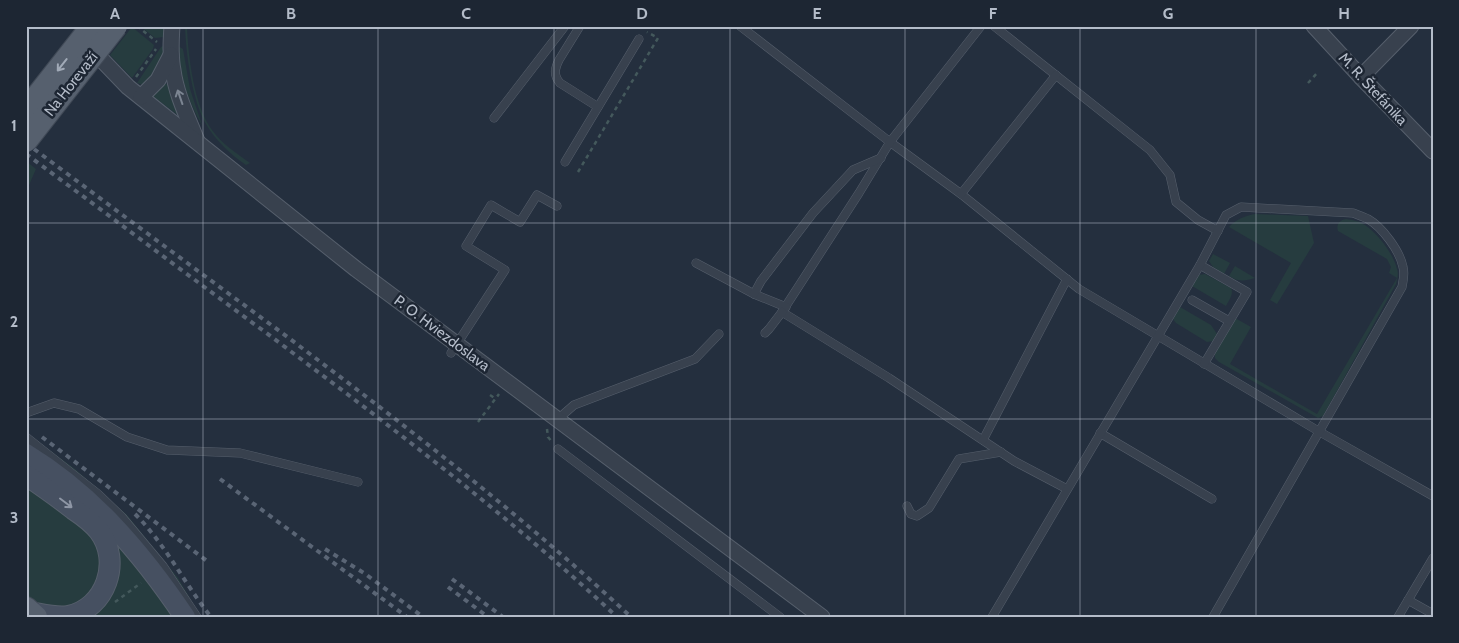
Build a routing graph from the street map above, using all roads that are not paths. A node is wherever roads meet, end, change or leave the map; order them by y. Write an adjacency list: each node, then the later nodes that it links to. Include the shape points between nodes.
1 (86, 26): 16 (street, P. O. Hviezdoslava, via 103,61)
2 (92, 26): 18 (main road, Na Horevaží, one-way to 18, bridge)
3 (116, 26): 20 (main road, Na Horevaží, bridge)
4 (172, 26): 13 (street)
5 (566, 26): 19 (lane)
6 (580, 26): 17 (lane, via 556,65 556,79)
7 (740, 26): 22 (lane)
8 (981, 26): 22 (lane)
9 (994, 26): 14 (lane)
10 (1314, 26): 15 (street, M. R. Štefánika)
11 (1411, 26): 15 (street)
12 (640, 39): 17 (lane)
13 (171, 55): 16 (street, via 158,80); 21 (street, one-way to 13, via 178,92)
14 (1056, 75): 26 (lane); 28 (lane, via 1150,150 1170,176 1176,202)
15 (1361, 77): 23 (street, M. R. Štefánika)
16 (141, 97): 21 (street, P. O. Hviezdoslava)
17 (598, 107): 25 (lane)
18 (26, 110)
19 (494, 118)
20 (26, 141)
21 (198, 142): 39 (street, P. O. Hviezdoslava)
22 (890, 142): 24 (lane); 26 (lane)
23 (1433, 151)
24 (881, 158): 32 (lane, via 853,170 813,213); 34 (lane)
25 (565, 162)
26 (961, 194): 31 (lane)
27 (557, 206): 39 (lane, via 537,195 520,222 491,206 466,246 506,270)
28 (1218, 231): 30 (lane); 43 (lane, via 1226,215 1241,206 1353,213 1377,225 1400,258 1404,278 1402,287)
29 (696, 263): 32 (lane)
30 (1200, 265): 35 (lane, via 1247,292); 38 (lane)
31 (1067, 280): 38 (lane); 46 (lane)
32 (754, 294): 34 (lane)
33 (1192, 300): 35 (lane)
34 (784, 310): 37 (lane); 46 (lane)
35 (1230, 321): 40 (lane)
36 (719, 334): 42 (lane, via 695,359 574,405)
37 (764, 334)
38 (1157, 336): 40 (lane); 44 (lane)
39 (454, 348): 42 (street, P. O. Hviezdoslava)
40 (1204, 364): 43 (lane)
41 (26, 413): 51 (lane, via 54,403 79,409 127,437 167,450 240,454)
42 (558, 419): 63 (street, P. O. Hviezdoslava)
43 (1320, 432): 53 (lane); 65 (lane)
44 (1100, 433): 52 (lane); 54 (lane)
45 (26, 437): 61 (lane, via 122,517 163,566)
46 (983, 440): 48 (lane)
47 (558, 449): 62 (lane)
48 (1001, 452): 52 (lane); 55 (lane, via 959,459 928,508 918,516 911,514)
49 (26, 454): 60 (main road, via 51,470 97,509 154,573)
50 (26, 475): 58 (main road, one-way to 58, via 99,530 107,544 110,560 102,593 81,612 68,616)
51 (358, 482)
52 (1067, 489): 64 (lane)
53 (1433, 496)
54 (1212, 499)
55 (907, 506)
56 (1433, 558): 57 (lane)
57 (1408, 600): 59 (lane); 66 (lane)
58 (31, 612)
59 (1433, 614)
60 (185, 617)
61 (196, 617)
62 (780, 617)
63 (822, 617)
64 (992, 617)
65 (1212, 617)
66 (1398, 617)

